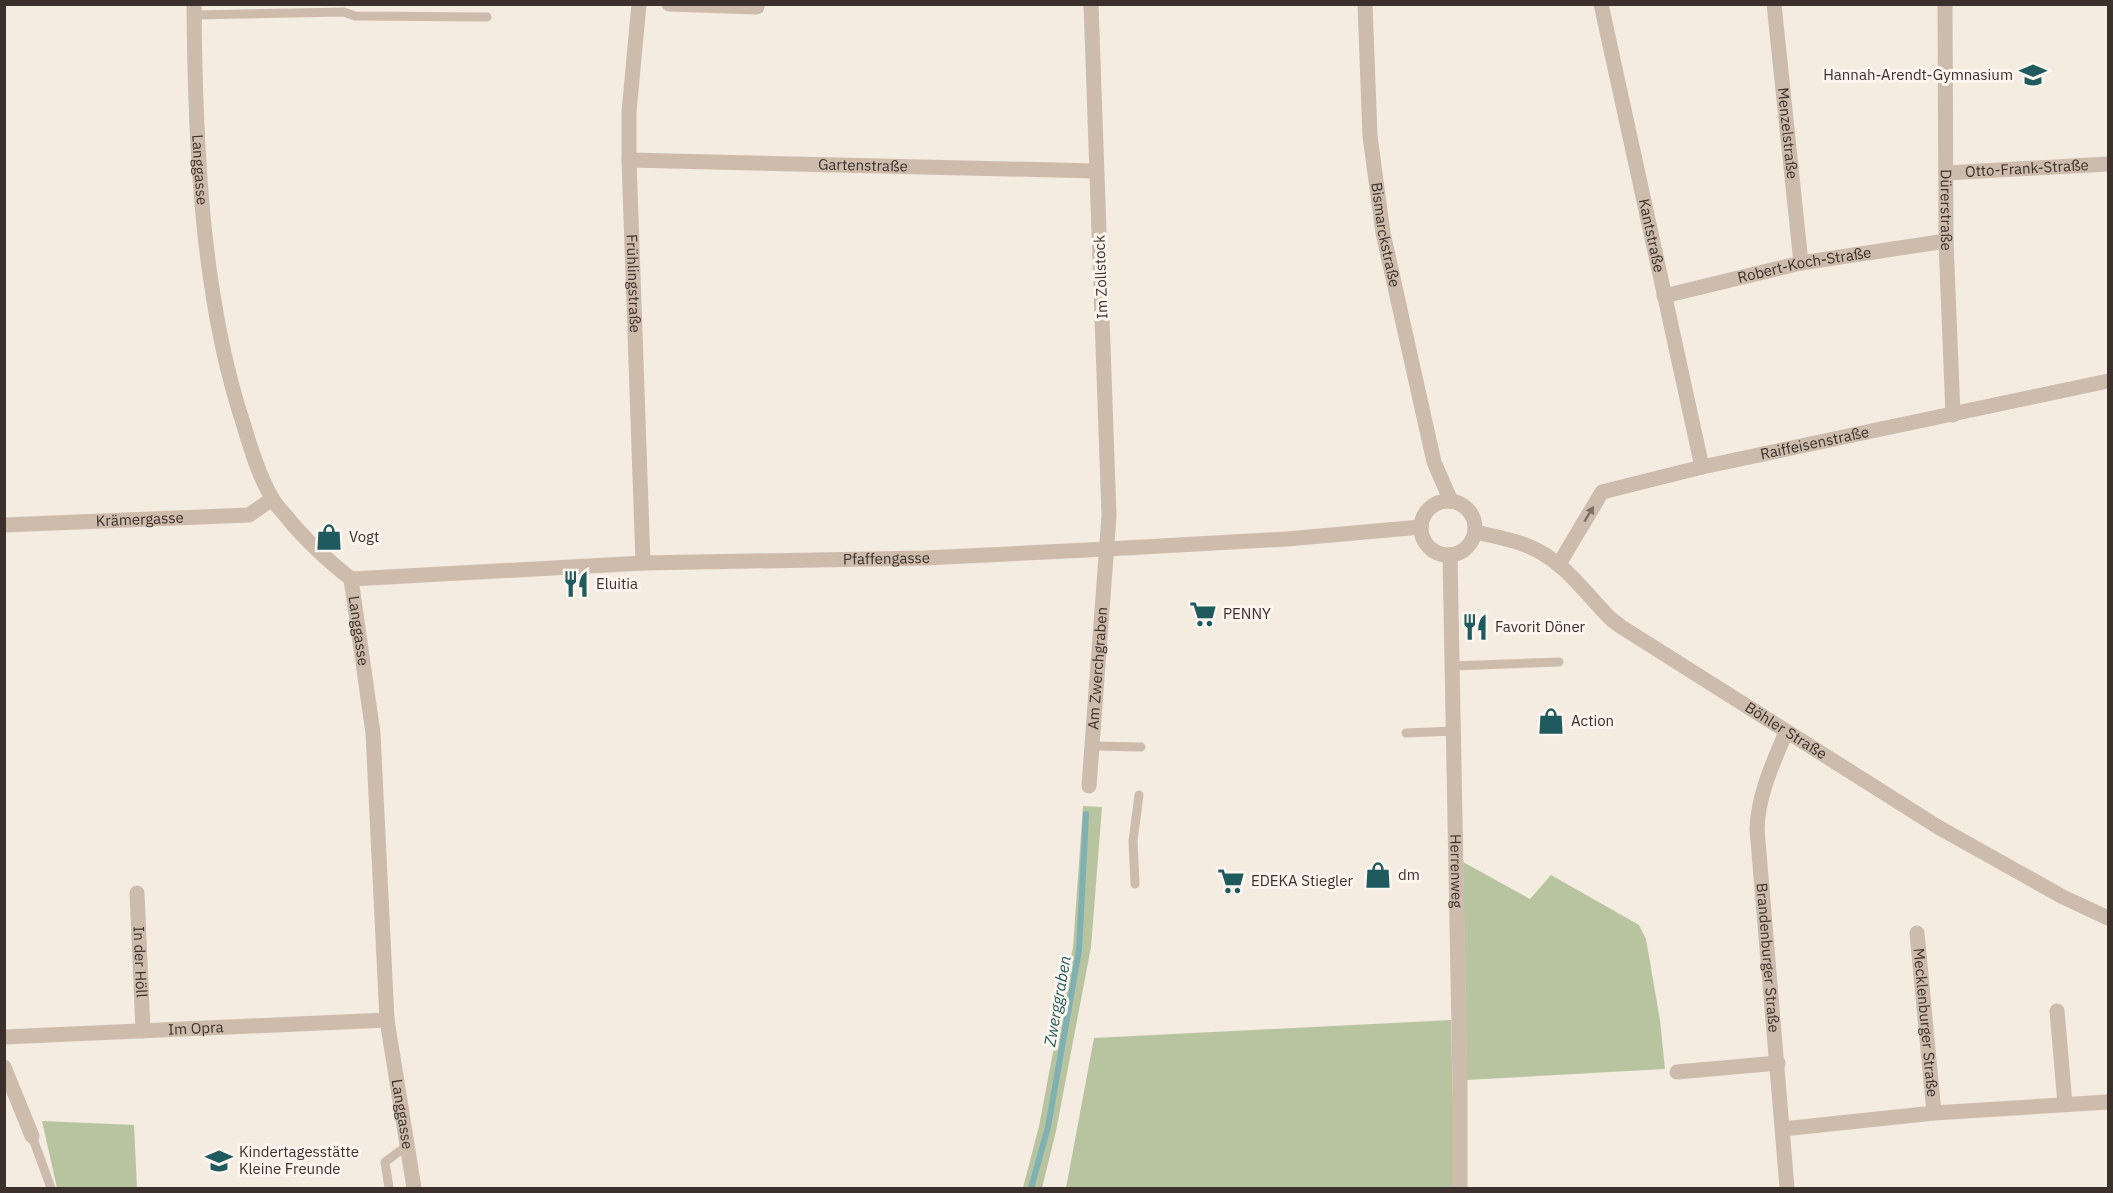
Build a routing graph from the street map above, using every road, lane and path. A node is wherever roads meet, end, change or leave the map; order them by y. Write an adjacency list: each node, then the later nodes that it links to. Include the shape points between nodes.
1 (639, 4): 11 (street, Frühlingstraße, via 629,112)
2 (669, 4): 8 (street)
3 (1091, 4): 13 (street, Im Zollstock)
4 (1365, 4): 20 (street, Bismarckstraße, via 1370,136 1383,233)
5 (1601, 4): 17 (street, Kantstraße)
6 (1774, 4): 16 (street, Menzelstraße)
7 (1945, 4): 14 (street, Dürerstraße)
8 (757, 6)
9 (194, 10): 10 (lane); 22 (street, Langgasse, via 201,194 214,297 230,385)
10 (487, 17)
11 (629, 160): 13 (street, Gartenstraße); 30 (street, Frühlingstraße)
12 (2109, 164): 14 (street, Otto-Frank-Straße)
13 (1096, 171): 28 (street, Im Zollstock, via 1109,484)
14 (1946, 173): 15 (street, Dürerstraße)
15 (1946, 241): 16 (street, Robert-Koch-Straße); 19 (street, Dürerstraße)
16 (1801, 263): 17 (street, Robert-Koch-Straße)
17 (1664, 296): 21 (street, Kantstraße)
18 (2109, 381): 19 (street, Raiffeisenstraße)
19 (1953, 415): 21 (street, Raiffeisenstraße)
20 (1434, 462): 23 (street, Bismarckstraße); 24 (street, Bismarckstraße)
21 (1702, 467): 31 (street, Raiffeisenstraße, one-way to 21, via 1602,492)
22 (272, 499): 25 (street, Krämergasse, via 249,515); 32 (street, Langgasse, via 323,557)
23 (1451, 501): 24 (street); 27 (street, via 1470,512)
24 (1432, 506): 26 (street)
25 (4, 525)
26 (1421, 527): 28 (street, Pfaffengasse); 29 (street, via 1432,551)
27 (1475, 532): 29 (street, via 1466,548); 31 (street, Böhler Straße, via 1524,544)
28 (1107, 549): 30 (street, Pfaffengasse, via 925,558); 38 (street, Am Zwerchgraben)
29 (1450, 555): 34 (street, Herrenweg)
30 (643, 563): 32 (street, Pfaffengasse)
31 (1559, 564): 36 (street, Böhler Straße, via 1620,626)
32 (351, 579): 47 (street, Langgasse, via 373,733)
33 (1558, 662): 34 (lane)
34 (1452, 666): 35 (street, Herrenweg)
35 (1454, 731): 37 (lane); 62 (street, Herrenweg)
36 (1786, 732): 44 (street, Böhler Straße, via 1938,827 2062,897); 50 (street, Brandenburger Straße, via 1762,795 1758,821)
37 (1406, 733)
38 (1093, 746): 39 (lane); 40 (street, Am Zwerchgraben)
39 (1141, 747)
40 (1089, 786)
41 (1139, 795): 42 (lane, via 1133,840)
42 (1135, 884)
43 (136, 893): 48 (street, In der Höll)
44 (2109, 918)
45 (1917, 933): 55 (street, Mecklenburger Straße)
46 (2058, 1011): 54 (street)
47 (387, 1020): 48 (street, Im Opra); 58 (street, Langgasse)
48 (142, 1031): 49 (street, Im Opra)
49 (4, 1037)
50 (1778, 1063): 52 (street); 56 (street, Brandenburger Straße)
51 (4, 1067): 57 (street)
52 (1677, 1072)
53 (2109, 1102): 54 (street, Mecklenburger Straße)
54 (2065, 1104): 55 (street, Mecklenburger Straße)
55 (1934, 1113): 56 (street, Mecklenburger Straße)
56 (1783, 1129): 63 (street, Brandenburger Straße)
57 (32, 1136): 59 (lane)
58 (408, 1145): 60 (lane, via 385,1162); 61 (street, Langgasse)
59 (51, 1188)
60 (388, 1188)
61 (414, 1188)
62 (1460, 1188)
63 (1787, 1188)

